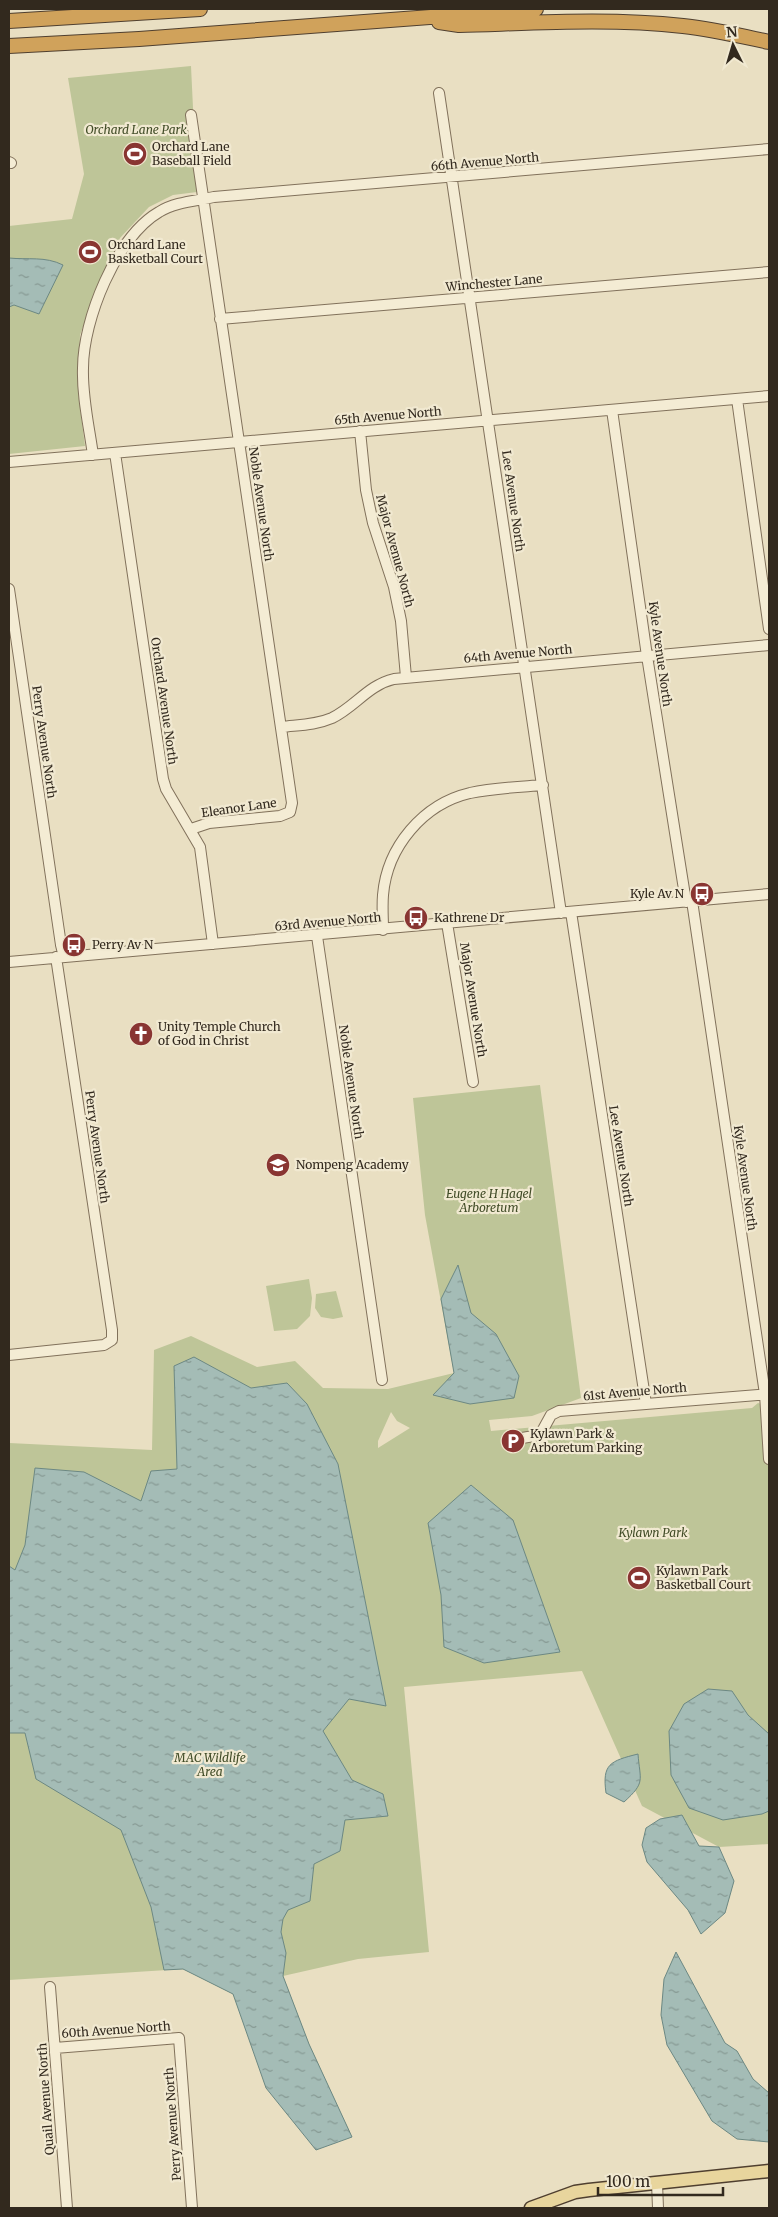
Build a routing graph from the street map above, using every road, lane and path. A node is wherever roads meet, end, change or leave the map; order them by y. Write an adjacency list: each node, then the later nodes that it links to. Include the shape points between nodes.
1 (184, 9): 4 (highway)
2 (200, 9): 4 (highway)
3 (536, 9): 5 (highway)
4 (142, 13): 6 (highway)
5 (410, 19): 7 (highway, via 459,25 595,22 685,26); 8 (highway)
6 (9, 21)
7 (769, 42)
8 (9, 46)
9 (439, 93): 12 (street, Lee Avenue North)
10 (191, 115): 13 (street, Noble Avenue North)
11 (769, 149): 12 (street, 66th Avenue North)
12 (452, 177): 13 (street, 66th Avenue North); 15 (street, Lee Avenue North)
13 (202, 199): 16 (street, Noble Avenue North); 24 (street, via 175,204 160,211 135,231 117,259 95,307 87,334 83,368)
14 (769, 272): 15 (street, Winchester Lane)
15 (470, 298): 16 (street, Winchester Lane); 20 (street, Lee Avenue North)
16 (220, 319): 22 (street, Noble Avenue North)
17 (769, 396): 18 (street, 65th Avenue North)
18 (737, 399): 19 (street, 65th Avenue North); 27 (street)
19 (612, 410): 20 (street, 65th Avenue North); 29 (street, Kyle Avenue North)
20 (488, 420): 21 (street, 65th Avenue North); 30 (street, Lee Avenue North)
21 (360, 431): 22 (street, 65th Avenue North); 31 (street, Major Avenue North, via 366,490 401,621)
22 (239, 442): 23 (street, 65th Avenue North); 32 (street, Noble Avenue North)
23 (115, 453): 24 (street, 65th Avenue North); 35 (street, Orchard Avenue North, via 163,779)
24 (93, 455): 25 (street, 65th Avenue North)
25 (9, 462)
26 (9, 589): 43 (street, Perry Avenue North)
27 (769, 629)
28 (769, 645): 29 (street, 64th Avenue North)
29 (647, 656): 30 (street, 64th Avenue North); 37 (street, Kyle Avenue North)
30 (523, 666): 31 (street, 64th Avenue North); 33 (street, Lee Avenue North)
31 (406, 677): 32 (street, 64th Avenue North, via 374,687 331,718)
32 (282, 727): 34 (street, Noble Avenue North, via 292,803)
33 (543, 785): 38 (street, Lee Avenue North); 40 (street, via 469,794 450,800 416,823 403,838 386,876)
34 (290, 812): 35 (street, Eleanor Lane, via 280,816 209,822)
35 (191, 829): 42 (street, Orchard Avenue North, via 203,862)
36 (769, 894): 37 (street, 63rd Avenue North)
37 (689, 901): 38 (street, 63rd Avenue North); 48 (street, Kyle Avenue North)
38 (566, 913): 39 (street, 63rd Avenue North); 49 (street, Lee Avenue North)
39 (447, 923): 40 (street, 63rd Avenue North); 45 (street, Major Avenue North)
40 (383, 930): 41 (street, 63rd Avenue North)
41 (317, 936): 42 (street, 63rd Avenue North); 47 (street, Noble Avenue North)
42 (213, 944): 43 (street, 63rd Avenue North)
43 (61, 957): 44 (street, 63rd Avenue North); 46 (street, Perry Avenue North, via 112,1340 104,1345)
44 (9, 962)
45 (473, 1082)
46 (9, 1355)
47 (382, 1380)
48 (767, 1394): 49 (street, 61st Avenue North); 51 (street, Kyle Avenue North)
49 (646, 1404): 50 (street, 61st Avenue North, via 560,1411 551,1415 540,1435)
50 (516, 1439)
51 (769, 1459)
52 (50, 1988): 54 (street, Quail Avenue North)
53 (179, 2038): 54 (street, 60th Avenue North); 58 (street, Perry Avenue North)
54 (55, 2048): 57 (street, Quail Avenue North)
55 (769, 2171): 56 (main road)
56 (657, 2183): 59 (main road, via 575,2192); 60 (street)
57 (67, 2208)
58 (192, 2208)
59 (530, 2208)
60 (658, 2208)

